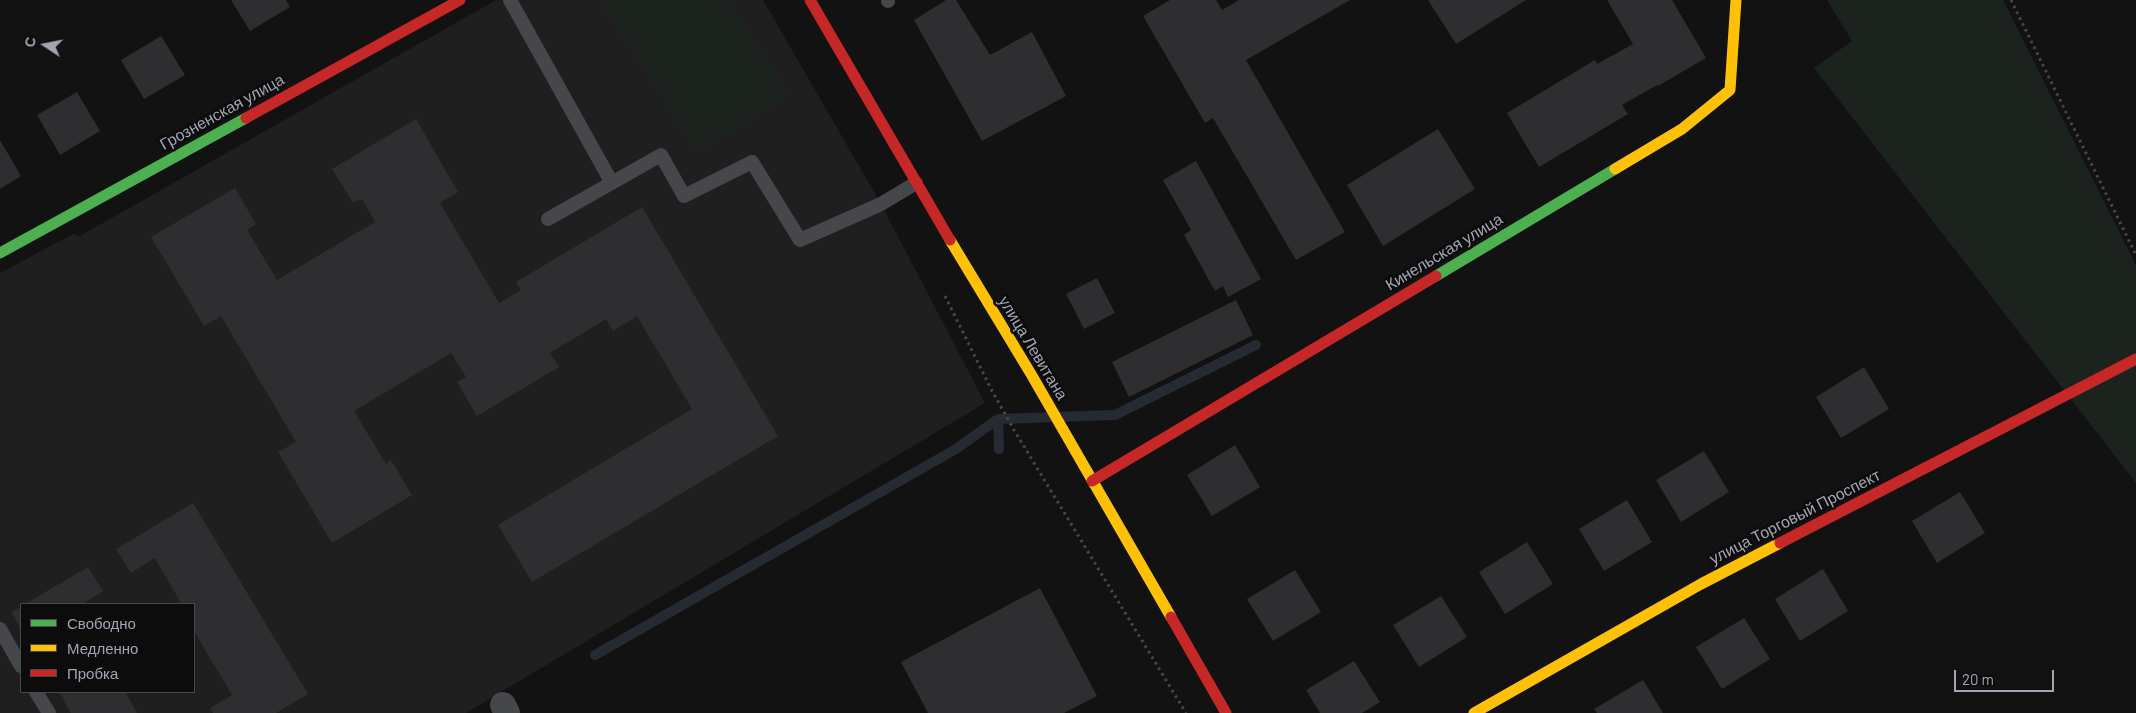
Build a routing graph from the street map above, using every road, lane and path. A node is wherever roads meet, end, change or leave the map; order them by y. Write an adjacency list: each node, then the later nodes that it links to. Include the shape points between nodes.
1 (460, 0): 9 (street, Грозненская улица)
2 (510, 0): 6 (lane)
3 (810, 0): 7 (street, улица Левитана)
4 (1736, 0): 13 (street, Кинельская улица, via 1730,90 1682,129)
5 (2011, 0): 10 (path)
6 (612, 183): 7 (lane, via 661,155 684,196 752,162 800,240 881,204); 8 (lane)
7 (916, 183): 13 (street, улица Левитана)
8 (548, 219)
9 (0, 253)
10 (2136, 255)
11 (2136, 359): 20 (street, улица Торговый Проспект, via 1701,584)
12 (991, 389): 18 (path)
13 (1092, 481): 19 (street, улица Левитана)
14 (0, 629): 15 (lane)
15 (20, 664)
16 (37, 693): 17 (lane)
17 (49, 713)
18 (1186, 713)
19 (1226, 713)
20 (1474, 713)

